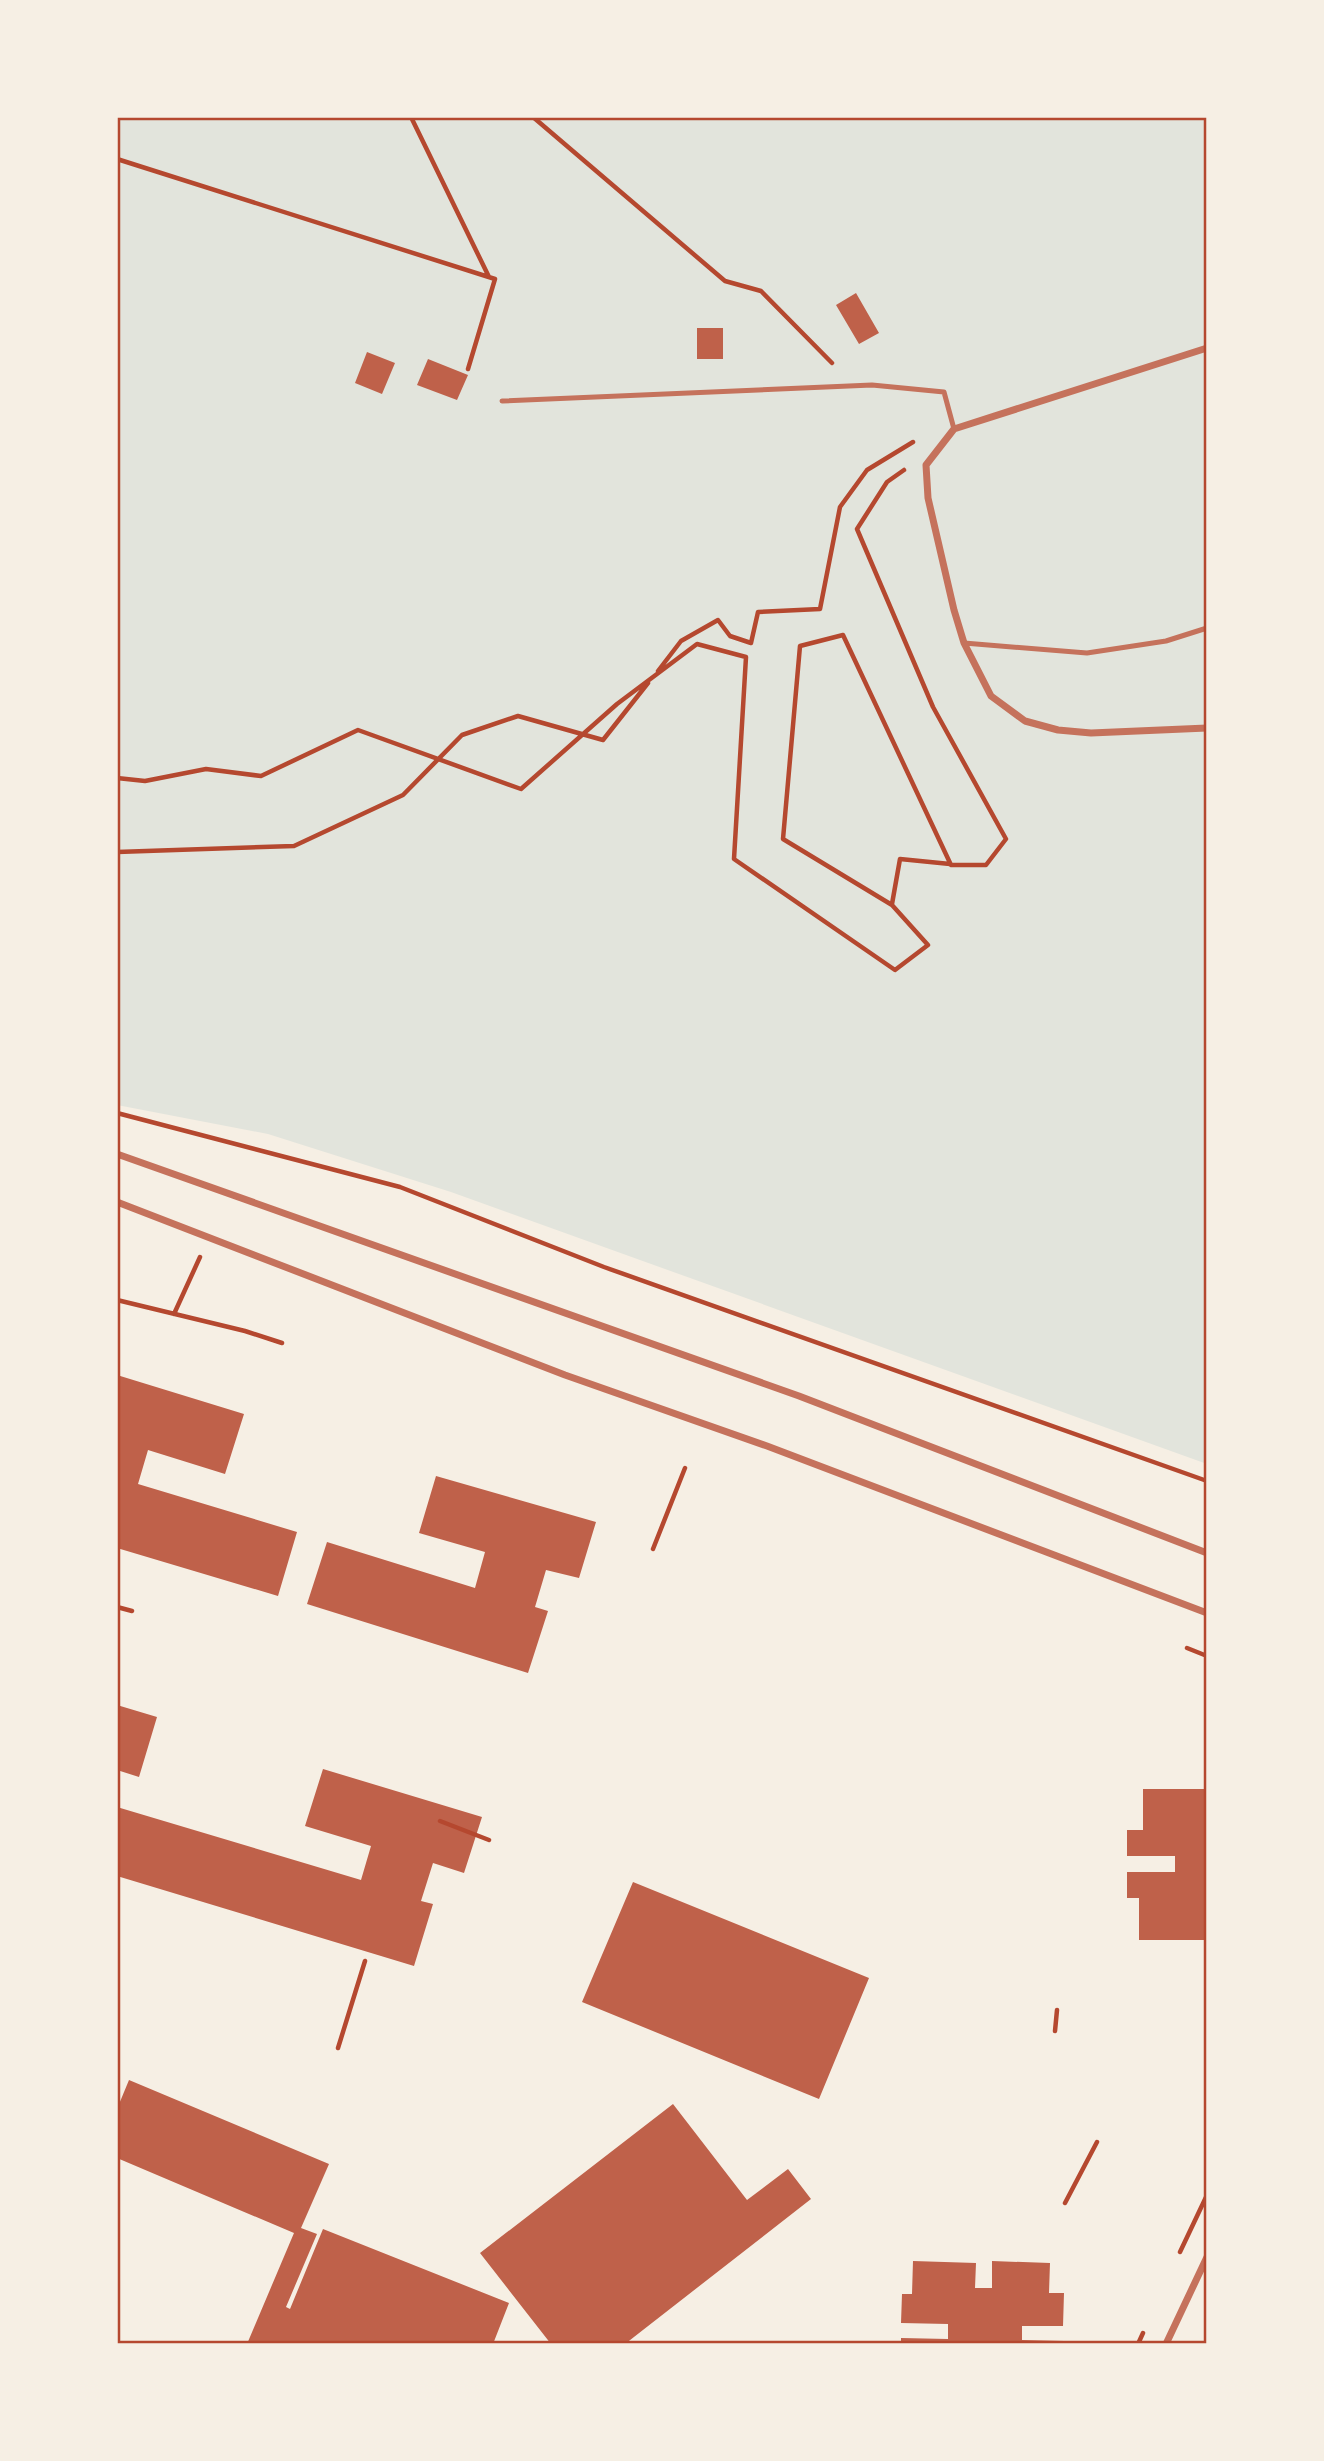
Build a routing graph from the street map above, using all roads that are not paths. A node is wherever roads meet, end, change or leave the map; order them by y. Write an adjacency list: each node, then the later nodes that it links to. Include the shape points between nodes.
1 (1207, 348): 3 (street)
2 (502, 401): 3 (lane, via 872,385 944,392)
3 (954, 429): 5 (street, via 926,465 926,476)
4 (1207, 628): 5 (lane, via 1166,641 1087,653)
5 (964, 643): 6 (street, via 991,695 1025,721 1091,733)
6 (1207, 728)
7 (117, 1154): 9 (street, via 799,1396)
8 (117, 1202): 10 (street, via 565,1375)
9 (1207, 1553)
10 (1207, 1613)
11 (1207, 2257): 12 (street)
12 (1166, 2344)

